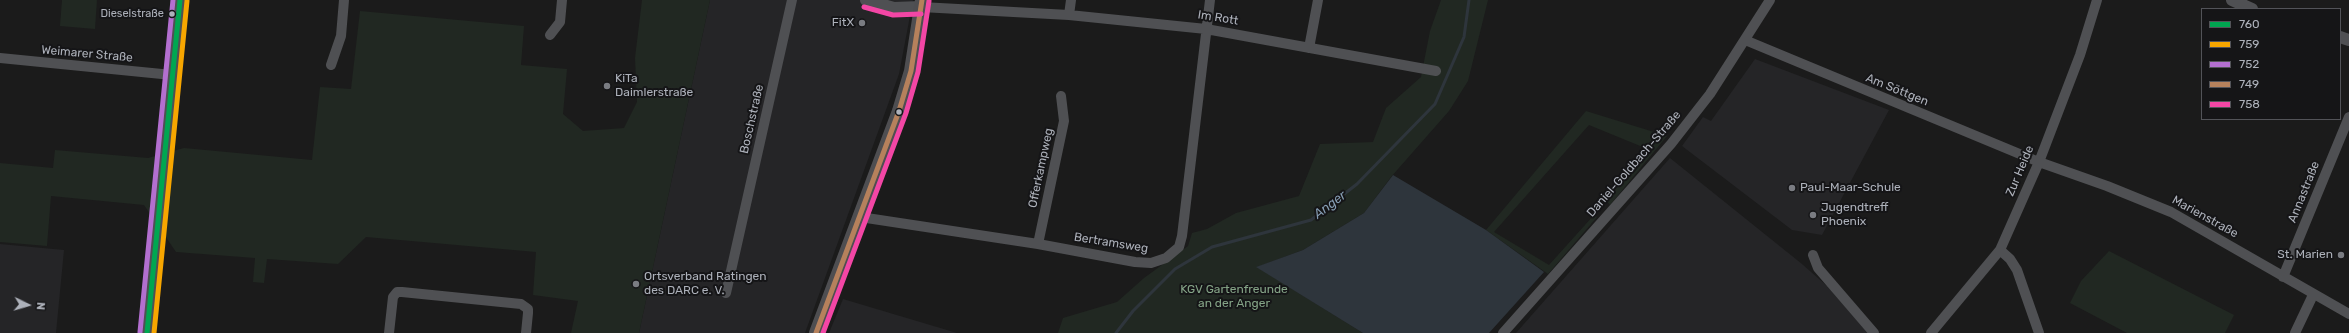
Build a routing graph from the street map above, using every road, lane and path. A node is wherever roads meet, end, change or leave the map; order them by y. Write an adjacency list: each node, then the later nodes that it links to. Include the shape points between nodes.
1 (180, 0): 23 (street)
2 (344, 0): 21 (street, via 341,36)
3 (562, 0): 17 (street, via 560,22)
4 (792, 0): 32 (street, Boschstraße)
5 (866, 0): 13 (street, via 894,8)
6 (904, 0): 13 (street)
7 (1071, 0): 15 (street)
8 (1210, 0): 16 (street, Bertramsweg)
9 (1318, 0): 19 (street)
10 (1770, 0): 18 (street, Daniel-Goldbach-Straße)
11 (2097, 0): 26 (street, Zur Heide, via 2080,55)
12 (2232, 0): 14 (street)
13 (922, 3): 15 (street, Im Rott); 27 (main road, via 909,77)
14 (2250, 8)
15 (1069, 15): 16 (street, Im Rott)
16 (1206, 29): 19 (street, Im Rott); 28 (street, Bertramsweg, via 1179,247 1166,258 1151,263)
17 (550, 35)
18 (1745, 40): 26 (street, Am Söttgen); 39 (street, Daniel-Goldbach-Straße, via 1710,94 1671,144)
19 (1309, 48): 22 (street, Im Rott)
20 (0, 58): 23 (street, Weimarer Straße)
21 (330, 65)
22 (1436, 71)
23 (172, 75): 35 (street)
24 (1061, 96): 28 (street, Offerkampweg, via 1064,121)
25 (2349, 117): 31 (street, Annastraße)
26 (2040, 162): 29 (street, Zur Heide); 31 (street, Marienstraße, via 2171,212)
27 (860, 217): 28 (street, Bertramsweg); 38 (main road)
28 (1038, 244)
29 (2000, 250): 41 (street, Zur Heide); 42 (street, via 2017,270)
30 (1813, 256): 40 (street, via 1818,268)
31 (2283, 277): 33 (street, Marienstraße)
32 (726, 294)
33 (2313, 295): 34 (street, Marienstraße); 43 (street)
34 (2349, 314)
35 (147, 333)
36 (389, 333): 37 (street, via 394,295 397,292 521,304 528,309)
37 (526, 333)
38 (816, 333)
39 (1502, 333)
40 (1874, 333)
41 (1931, 333)
42 (2039, 333)
43 (2295, 333)

